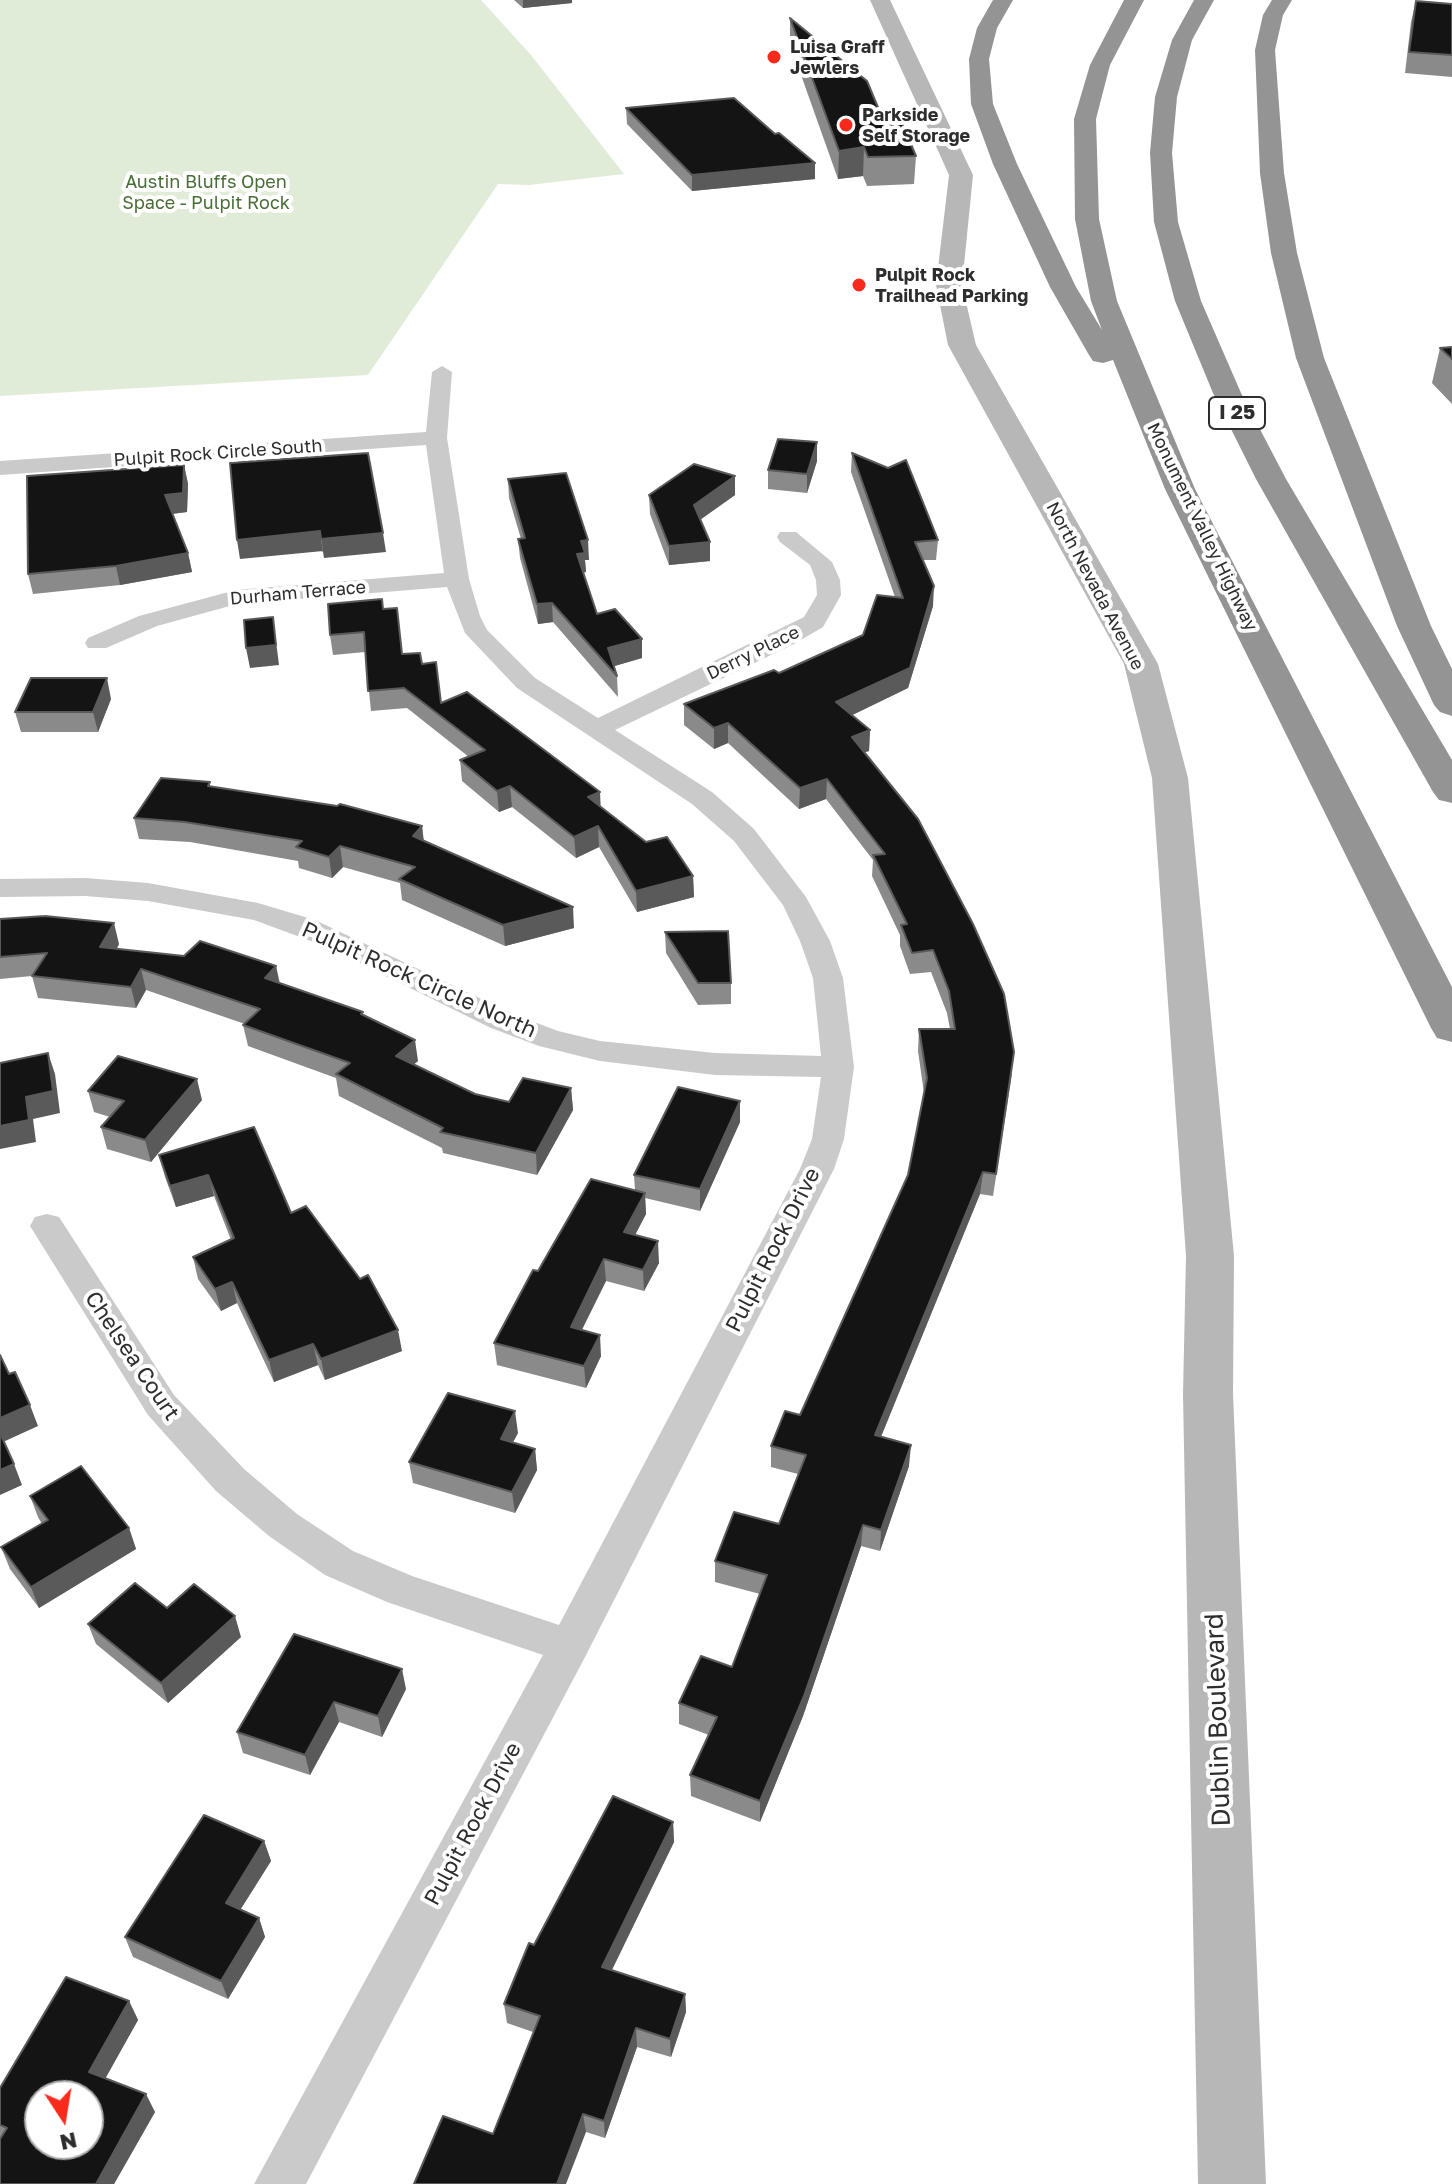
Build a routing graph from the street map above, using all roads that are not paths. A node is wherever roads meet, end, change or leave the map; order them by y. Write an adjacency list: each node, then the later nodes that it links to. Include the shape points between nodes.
1 (880, 0): 20 (main road, North Nevada Avenue, via 961,175 949,285 962,345 1145,679 1170,778)
2 (1003, 0): 9 (highway, via 987,28 979,59 989,128 1063,287)
3 (1134, 0): 9 (highway, Monument Valley Highway, via 1100,65 1085,119 1087,219 1104,301)
4 (1204, 0): 15 (highway, I 25, via 1182,40 1170,82 1161,153 1166,222 1188,301 1271,479)
5 (1282, 0): 13 (highway, via 1265,50 1272,173 1284,253 1310,358 1414,626)
6 (442, 372): 7 (street, Pulpit Rock Drive)
7 (436, 438): 8 (street, Pulpit Rock Circle South); 11 (street, Pulpit Rock Drive)
8 (0, 468)
9 (1180, 489): 17 (highway, Monument Valley Highway)
10 (788, 537): 14 (street, Derry Place, via 820,562 828,580 829,595 814,622)
11 (457, 579): 12 (street, Durham Terrace, via 236,597 148,621); 14 (street, Pulpit Rock Drive, via 468,616 492,651 526,683)
12 (97, 643)
13 (1452, 705)
14 (596, 729): 18 (street, Pulpit Rock Drive, via 702,798 744,835 781,882 815,941 828,978)
15 (1452, 792)
16 (0, 888): 18 (street, Pulpit Rock Circle North, via 148,892 258,912 337,940 502,1021 600,1051 715,1064)
17 (1452, 1028)
18 (838, 1067): 21 (street, Pulpit Rock Drive, via 828,1139 817,1169)
19 (47, 1226): 21 (street, Chelsea Court, via 161,1405 230,1480 283,1525 339,1563 401,1590)
20 (1210, 1256): 23 (main road, Dublin Boulevard, via 1208,1394)
21 (569, 1646): 22 (street, Pulpit Rock Drive)
22 (279, 2184)
23 (1232, 2184)

